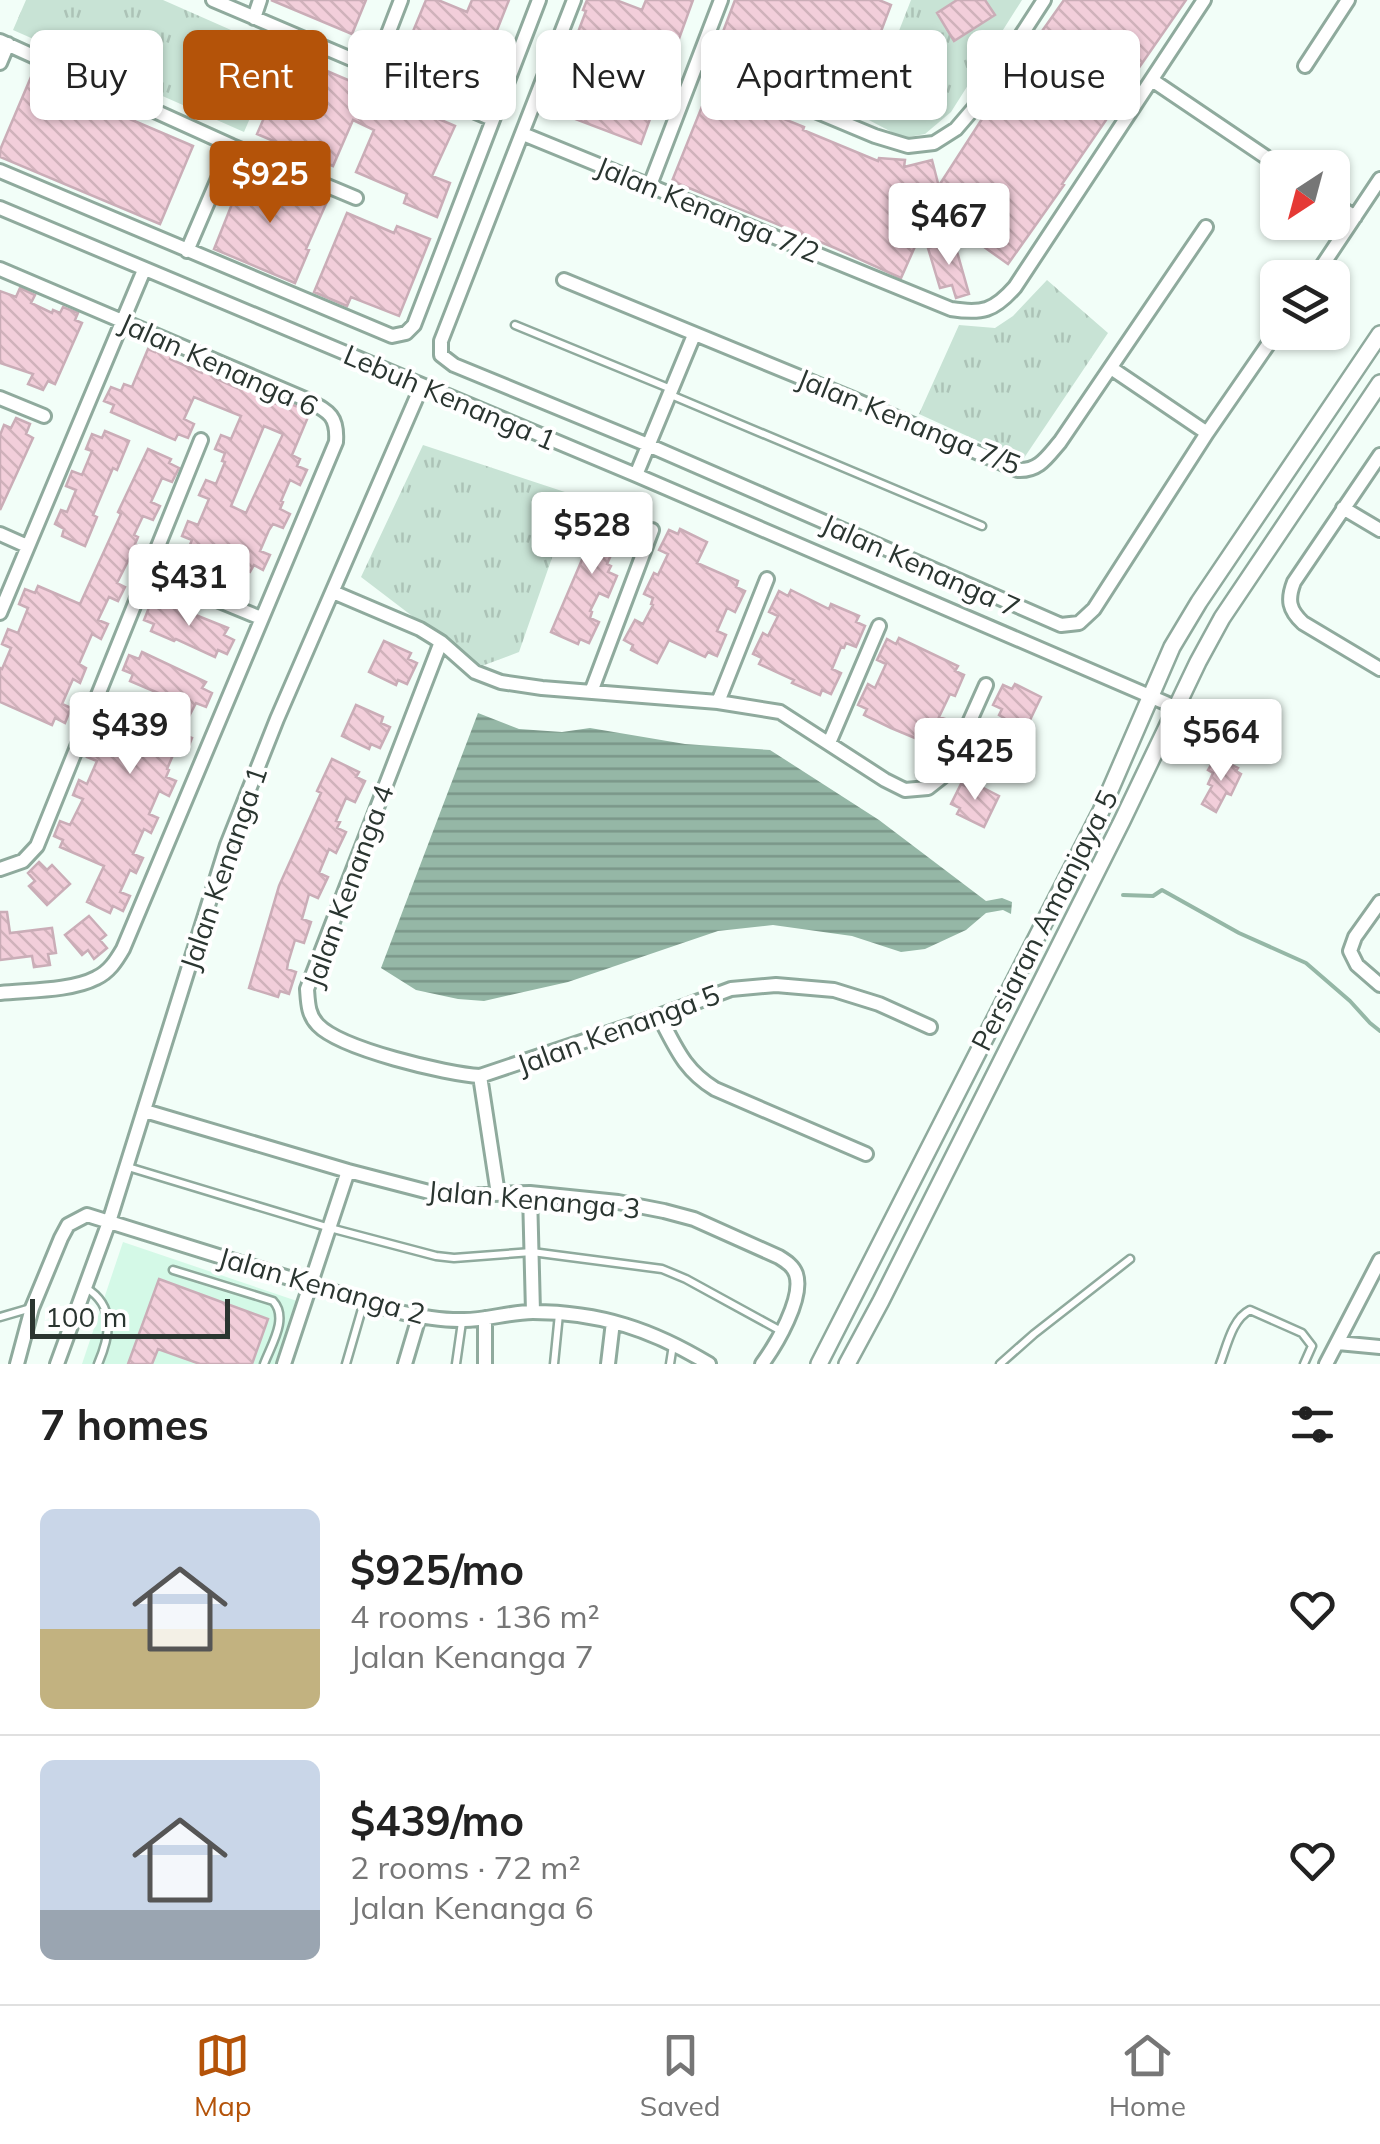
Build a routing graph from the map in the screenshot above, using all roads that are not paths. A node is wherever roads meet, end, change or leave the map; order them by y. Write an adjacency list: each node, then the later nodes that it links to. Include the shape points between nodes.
1 (260, 0): 10 (street)
2 (401, 0): 11 (street)
3 (538, 0): 13 (street)
4 (574, 0): 20 (street)
5 (722, 0): 15 (street)
6 (1044, 0): 15 (street, via 974,108 934,143 908,146 875,136)
7 (1204, 0): 18 (street, Jalan Kenanga 7/2)
8 (1348, 0): 17 (street)
9 (222, 2): 10 (street)
10 (254, 18): 14 (street)
11 (389, 30)
12 (4, 43): 16 (street); 21 (street)
13 (516, 57)
14 (348, 59)
15 (698, 62): 25 (street)
16 (0, 63)
17 (1306, 66)
18 (1152, 80): 22 (street); 25 (street, Jalan Kenanga 7/2, via 1014,287 986,310 951,308)
19 (492, 120): 31 (street, via 406,333 392,336)
20 (524, 134): 25 (street, Jalan Kenanga 7/2); 49 (street, Jalan Kenanga 7, via 441,355)
21 (232, 146): 26 (street); 31 (street)
22 (1260, 153)
23 (0, 171): 31 (street)
24 (1380, 179): 29 (street)
25 (650, 185)
26 (356, 198)
27 (0, 208): 34 (street, Lebuh Kenanga 1)
28 (1350, 214): 29 (street)
29 (1355, 217): 32 (street)
30 (1206, 227): 41 (street, Jalan Kenanga 7/5)
31 (187, 251)
32 (1326, 260)
33 (0, 269): 36 (street, Jalan Kenanga 6)
34 (144, 270): 36 (street); 43 (street, Lebuh Kenanga 1)
35 (564, 280): 39 (street, Jalan Kenanga 7/5)
36 (123, 320): 57 (street); 62 (street, Jalan Kenanga 6, via 305,399 329,412 337,427)
37 (516, 326): 44 (lane)
38 (1380, 334): 68 (street, Persiaran Amanjaya 5, via 1199,602)
39 (694, 335): 41 (street, Jalan Kenanga 7/5, via 1018,470 1042,464); 44 (street)
40 (1264, 350): 47 (street, Jalan Kenanga 7)
41 (1110, 368): 47 (street)
42 (1380, 383): 70 (street, Persiaran Amanjaya 5, via 1222,618)
43 (422, 385): 51 (street, Lebuh Kenanga 1); 60 (street, Jalan Kenanga 1)
44 (671, 392): 49 (street); 53 (lane)
45 (0, 398): 46 (street)
46 (44, 416)
47 (1207, 433): 49 (street, Jalan Kenanga 7, via 1094,609 1079,623 1060,625)
48 (201, 440): 58 (street)
49 (648, 445): 51 (street)
50 (1380, 455): 52 (street)
51 (636, 475): 68 (street, Lebuh Kenanga 1)
52 (1343, 508): 55 (street); 65 (street, via 1294,582 1289,605 1303,623)
53 (982, 526)
54 (652, 530): 67 (street)
55 (1380, 530)
56 (0, 534): 57 (street)
57 (27, 546): 61 (street)
58 (149, 572): 62 (street); 72 (street, via 37,846)
59 (768, 579): 69 (street)
60 (333, 592): 64 (street); 79 (street, Jalan Kenanga 1, via 227,846)
61 (0, 613)
62 (261, 618): 75 (street, Jalan Kenanga 6, via 113,965 82,983)
63 (879, 626): 71 (street)
64 (441, 642): 67 (street, via 476,672 501,682); 78 (street, Jalan Kenanga 4, via 320,955 308,1007 316,1024 354,1046)
65 (1380, 669)
66 (986, 685): 71 (street, via 952,762 928,788 905,790)
67 (591, 692): 69 (street)
68 (1150, 697): 70 (street, Lebuh Kenanga 1); 104 (street, Persiaran Amanjaya 5, via 1100,811)
69 (718, 702): 71 (street, via 780,712)
70 (1175, 708): 124 (street, Persiaran Amanjaya 5)
71 (829, 742)
72 (0, 869)
73 (1380, 902): 74 (street, via 1350,951)
74 (1380, 985)
75 (0, 993)
76 (659, 1016): 77 (street, Jalan Kenanga 5, via 731,989 776,984 834,990); 78 (street, Jalan Kenanga 5); 80 (street, via 696,1078)
77 (930, 1027)
78 (480, 1076): 84 (street)
79 (145, 1112): 81 (street, Jalan Kenanga 1); 82 (street, Jalan Kenanga 3)
80 (866, 1154)
81 (127, 1166): 85 (street, Jalan Kenanga 1); 86 (lane)
82 (348, 1171): 84 (street, Jalan Kenanga 3, via 433,1193); 86 (street)
83 (530, 1193): 84 (street, Jalan Kenanga 3); 87 (street); 103 (street, Jalan Kenanga 3, via 664,1210 779,1257 791,1265 798,1289)
84 (498, 1194)
85 (109, 1222): 92 (street, Jalan Kenanga 2); 93 (street, Jalan Kenanga 1); 95 (street, via 86,1215 68,1225)
86 (330, 1228): 87 (lane, via 436,1256); 92 (street)
87 (532, 1252): 96 (street); 103 (lane, via 662,1269)
88 (1130, 1259): 125 (lane)
89 (1380, 1260): 91 (street)
90 (173, 1270): 111 (lane, via 279,1308)
91 (1374, 1282): 106 (street)
92 (310, 1283): 94 (street, Jalan Kenanga 2); 112 (street)
93 (85, 1287): 109 (street, Jalan Kenanga 1); 110 (lane, via 105,1306 109,1324)
94 (365, 1301): 98 (street, Jalan Kenanga 2); 113 (lane)
95 (32, 1308): 99 (lane); 108 (street)
96 (533, 1312): 97 (street, Jalan Kenanga 2); 100 (street, Jalan Kenanga 2)
97 (559, 1314): 102 (street, Jalan Kenanga 2); 117 (lane)
98 (419, 1316): 101 (street, Jalan Kenanga 2); 114 (street)
99 (0, 1317)
100 (486, 1318): 101 (street, Jalan Kenanga 2); 116 (street)
101 (462, 1320): 115 (lane)
102 (613, 1322): 105 (street, Jalan Kenanga 2); 118 (street)
103 (782, 1332): 121 (street)
104 (832, 1338): 122 (street, Persiaran Amanjaya 5); 123 (street)
105 (673, 1342): 119 (lane); 120 (street, Jalan Kenanga 2)
106 (1338, 1343): 107 (street); 128 (street)
107 (1380, 1347)
108 (18, 1364)
109 (57, 1364)
110 (98, 1364)
111 (264, 1364)
112 (284, 1364)
113 (346, 1364)
114 (405, 1364)
115 (456, 1364)
116 (486, 1364)
117 (554, 1364)
118 (608, 1364)
119 (670, 1364)
120 (709, 1364)
121 (762, 1364)
122 (820, 1364)
123 (836, 1364)
124 (847, 1364)
125 (1000, 1364)
126 (1220, 1364): 127 (lane, via 1238,1319 1250,1310 1309,1340)
127 (1304, 1364)
128 (1326, 1364)

